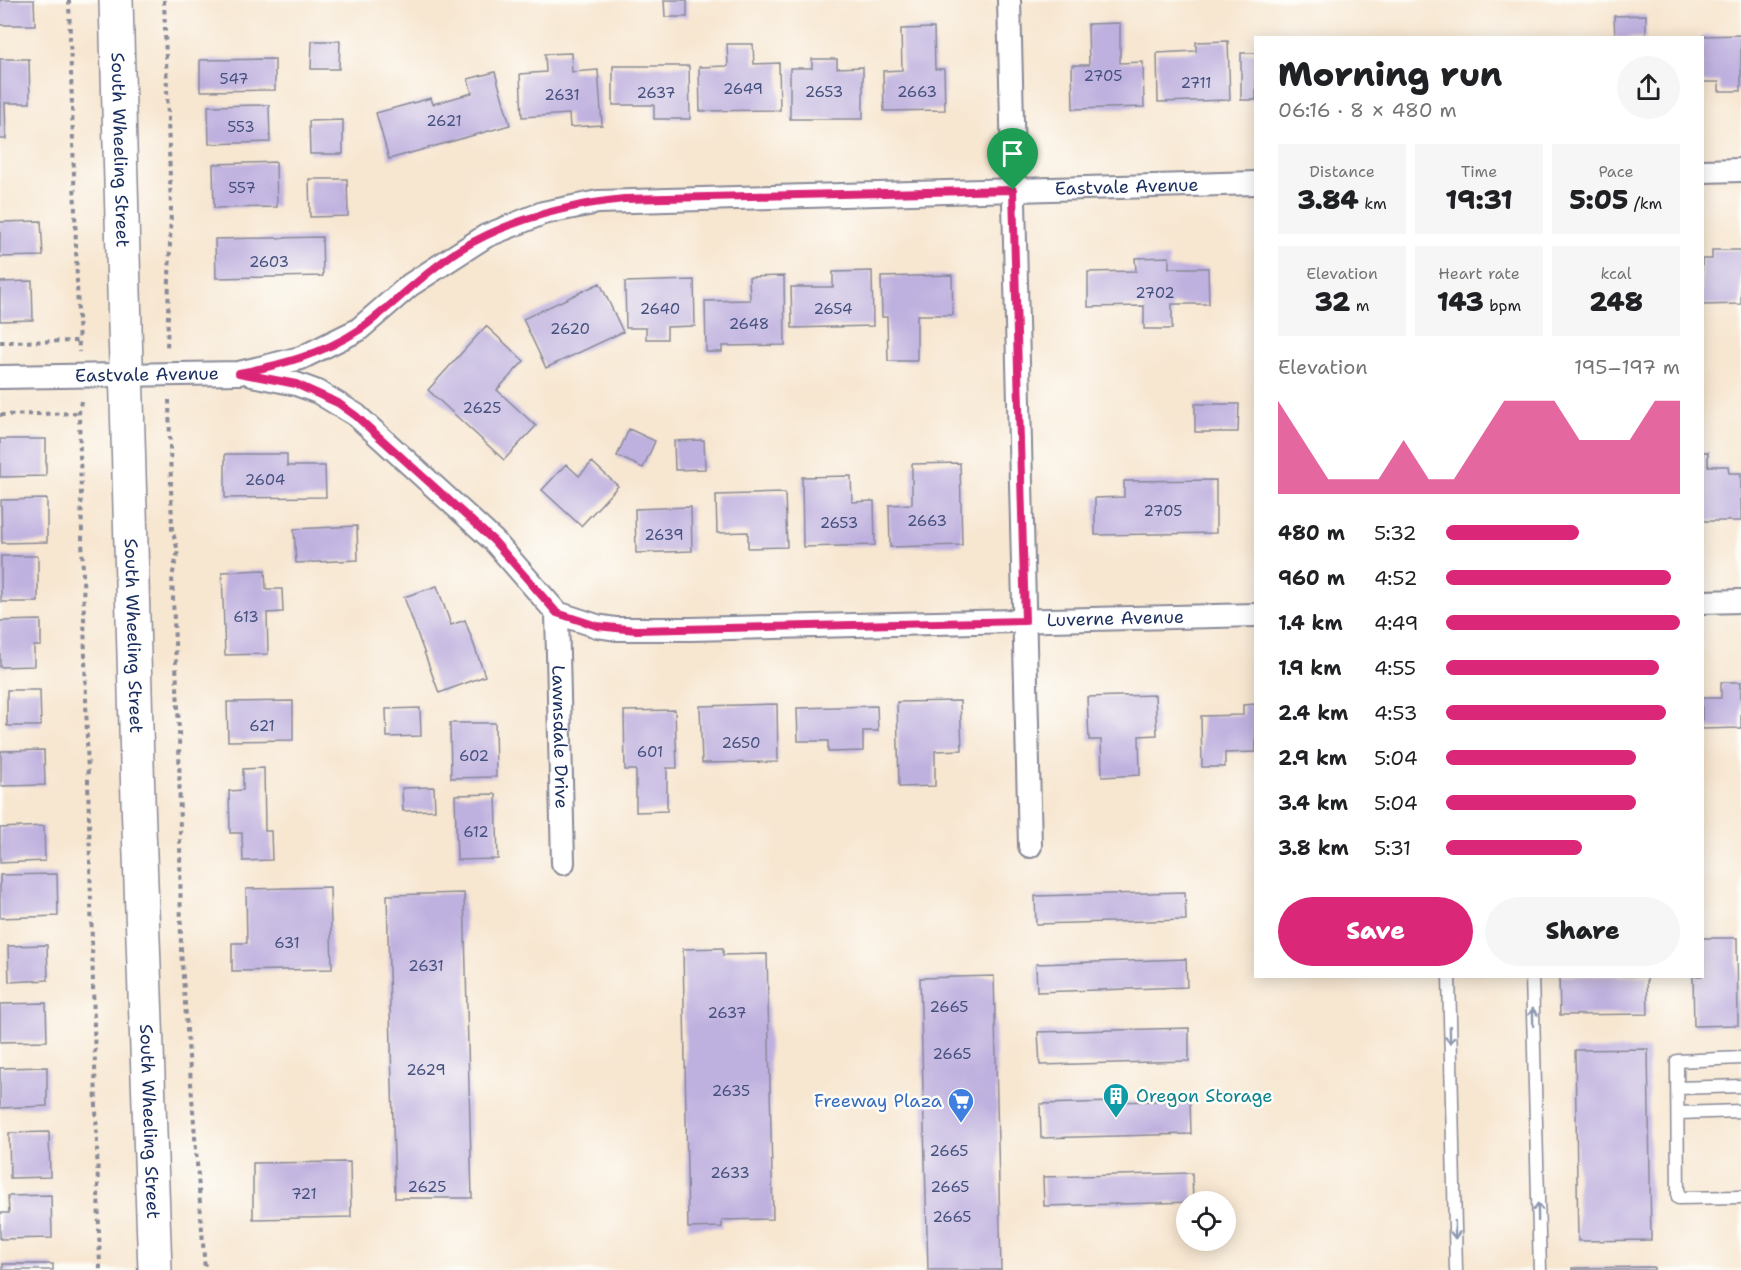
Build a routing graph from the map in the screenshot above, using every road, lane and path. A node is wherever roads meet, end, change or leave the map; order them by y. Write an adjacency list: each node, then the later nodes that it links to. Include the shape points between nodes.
1 (69, 0): 9 (path)
2 (116, 0): 12 (main road, South Wheeling Street)
3 (164, 0): 13 (path, via 171,208)
4 (1009, 0): 8 (street)
5 (1741, 170): 6 (street)
6 (1704, 171)
7 (1254, 183): 8 (street, Eastvale Avenue)
8 (1013, 190): 11 (street, Eastvale Avenue, via 624,199 571,206 514,223 460,250 410,285 358,330 330,345 302,358); 22 (street)
9 (78, 341): 10 (path); 14 (path)
10 (0, 342)
11 (239, 373): 13 (street, Eastvale Avenue); 20 (street, via 318,392 356,416 494,541)
12 (126, 374): 13 (street, Eastvale Avenue); 14 (street, Eastvale Avenue); 34 (main road, South Wheeling Street)
13 (168, 374): 35 (path, via 172,529 178,551 172,577 179,730 181,950)
14 (80, 375): 15 (street, Eastvale Avenue); 16 (path)
15 (0, 377)
16 (79, 414): 17 (path); 33 (path)
17 (0, 415)
18 (1741, 601): 19 (street)
19 (1704, 602)
20 (557, 613): 22 (street, Luverne Avenue, via 597,626 636,630); 24 (street, Lawnsdale Drive)
21 (1254, 615): 22 (street, Luverne Avenue)
22 (1025, 621): 23 (street)
23 (1030, 846)
24 (562, 863)
25 (1449, 978): 36 (lane, one-way to 36)
26 (1532, 978): 37 (lane, one-way to 26)
27 (1741, 1058): 29 (lane, via 1677,1061)
28 (1741, 1086): 29 (lane)
29 (1678, 1088): 31 (lane)
30 (1741, 1111): 31 (lane)
31 (1678, 1113): 32 (lane, via 1678,1198)
32 (1741, 1197)
33 (100, 1270)
34 (155, 1270)
35 (205, 1270)
36 (1456, 1270)
37 (1540, 1270)

